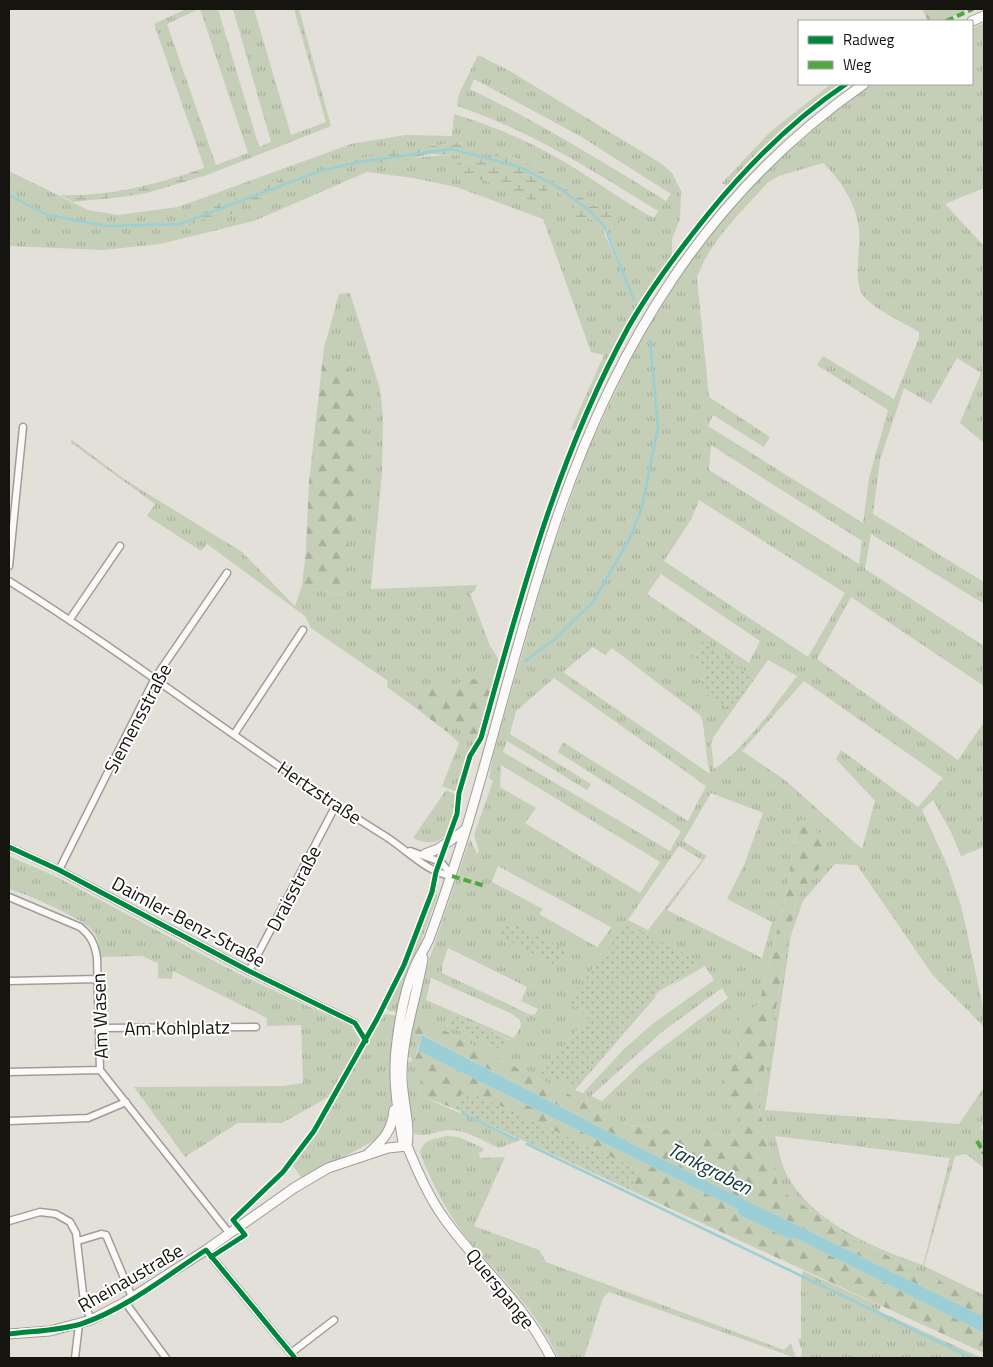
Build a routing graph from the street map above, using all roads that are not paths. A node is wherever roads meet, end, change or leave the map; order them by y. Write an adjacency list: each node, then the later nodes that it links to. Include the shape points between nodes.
1 (863, 85): 12 (main road, via 791,142 739,194 680,267 634,338 588,436 554,526)
2 (23, 427): 4 (street)
3 (120, 546): 7 (street)
4 (9, 566)
5 (226, 573): 9 (street, Siemensstraße)
6 (9, 581): 7 (street, Hertzstraße)
7 (70, 619): 9 (street, Hertzstraße)
8 (303, 630): 10 (street)
9 (154, 678): 10 (street, Hertzstraße); 16 (street, Siemensstraße)
10 (234, 734): 11 (street, Hertzstraße)
11 (336, 805): 14 (street, Hertzstraße); 20 (street, Draisstraße)
12 (465, 830): 15 (main road, via 438,849); 17 (main road)
13 (9, 847): 16 (street, Daimler-Benz-Straße)
14 (407, 850): 15 (street, Hertzstraße); 17 (street, Hertzstraße, via 436,872)
15 (424, 854): 17 (street, Hertzstraße, via 441,862)
16 (59, 870): 20 (street, Daimler-Benz-Straße)
17 (452, 876): 19 (main road)
18 (9, 897): 21 (street, Am Wasen, via 80,927 88,934 95,946)
19 (424, 950): 28 (main road, via 413,971 401,1015 396,1044); 31 (main road, via 404,1046 402,1074 409,1133)
20 (249, 971): 23 (street, Daimler-Benz-Straße)
21 (98, 979): 22 (street); 25 (street, Am Wasen)
22 (9, 981)
23 (355, 1023)
24 (256, 1026): 25 (street, Am Kohlplatz)
25 (98, 1028): 26 (street, Am Wasen)
26 (100, 1070): 27 (street); 29 (street, Am Wasen)
27 (9, 1072)
28 (395, 1100): 31 (main road, Querspange, via 403,1142); 32 (main road, via 393,1126)
29 (126, 1102): 30 (street, via 88,1118); 34 (street, Am Wasen)
30 (9, 1121)
31 (407, 1146): 32 (main road, Rheinaustraße); 45 (main road, Querspange, via 446,1221 521,1308)
32 (367, 1155): 34 (main road, Rheinaustraße, via 328,1168)
33 (9, 1221): 35 (street, via 40,1212 56,1214 70,1222)
34 (230, 1234): 36 (main road, Rheinaustraße)
35 (78, 1241): 37 (street, via 106,1235); 38 (street, via 84,1302)
36 (206, 1250): 37 (main road, Rheinaustraße); 42 (street)
37 (129, 1300): 38 (main road, Rheinaustraße); 44 (street)
38 (91, 1320): 40 (main road, Rheinaustraße)
39 (334, 1320): 42 (street)
40 (79, 1324): 41 (main road, Rheinaustraße, via 50,1331); 43 (street)
41 (9, 1334)
42 (293, 1356)
43 (75, 1358)
44 (166, 1358)
45 (551, 1358)

